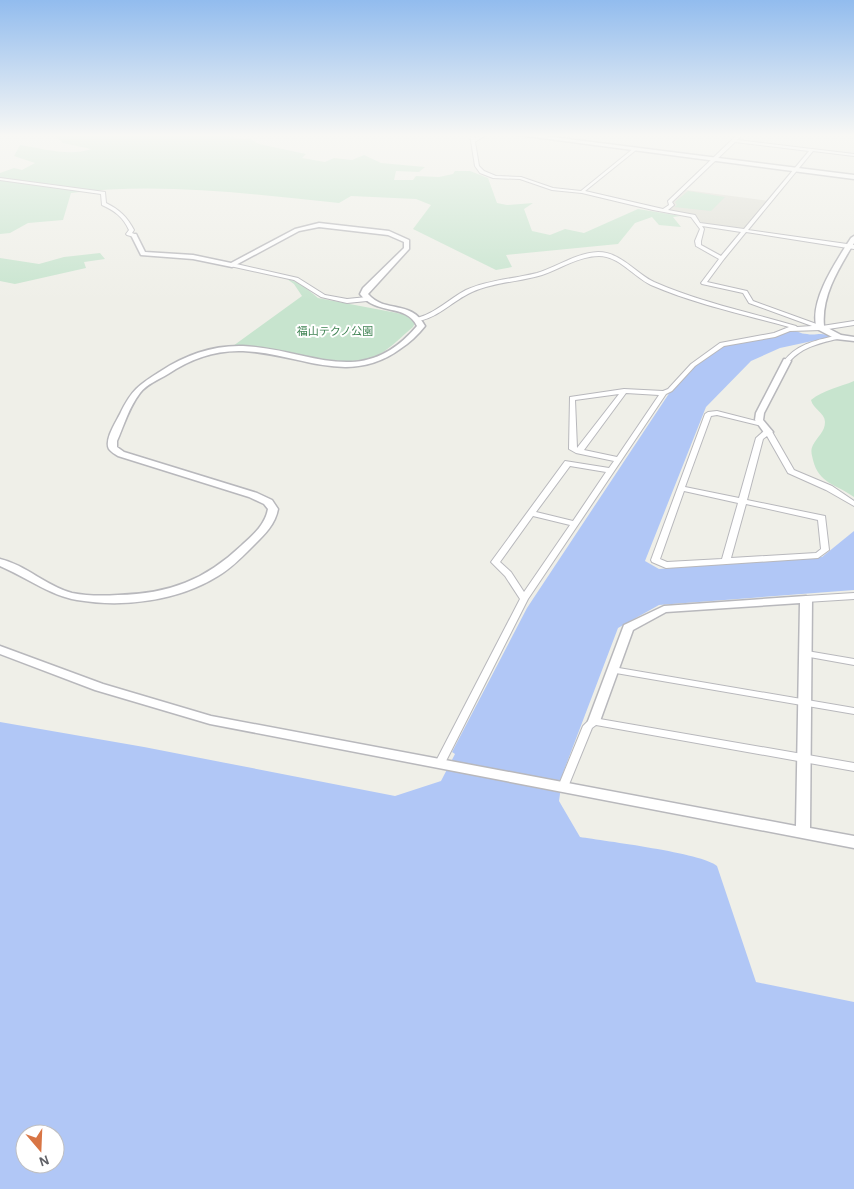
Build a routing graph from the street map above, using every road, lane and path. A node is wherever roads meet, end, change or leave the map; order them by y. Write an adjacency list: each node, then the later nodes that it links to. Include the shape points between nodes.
1 (77, 189): 10 (street, via 103,193 104,204 126,218 132,230 129,234)
2 (563, 189): 6 (street)
3 (585, 189): 6 (street)
4 (683, 189): 7 (street)
5 (780, 189): 9 (street)
6 (582, 192): 7 (street)
7 (665, 210): 8 (street, via 693,216)
8 (700, 224): 9 (street); 13 (street, via 699,246)
9 (746, 231): 12 (street); 13 (street)
10 (134, 235): 14 (street, via 144,254 193,257)
11 (854, 238): 12 (street)
12 (852, 247): 18 (street, via 820,302)
13 (722, 258): 18 (street, via 704,283 744,292 751,302)
14 (232, 265): 15 (street, via 296,279 323,296); 15 (street, via 306,227 328,226 390,234 407,241 407,248 366,290)
15 (367, 299): 16 (street, via 383,307 412,313)
16 (419, 319): 19 (street, via 432,317 460,295 476,288 535,275 588,255 603,254 616,258 638,276 676,293); 35 (street, via 421,326 418,331 392,354 366,364 333,365 257,350 224,349 176,363 141,387 112,440 113,448 121,454 253,495 268,502 273,509 269,522 231,563 214,574 166,594 139,599 99,599 66,594)
17 (854, 323): 18 (street)
18 (821, 327): 19 (street); 20 (street)
19 (796, 328): 24 (street, via 722,344 706,354)
20 (839, 337): 21 (street); 22 (street, via 806,345)
21 (854, 339)
22 (787, 361): 25 (street, via 760,413 759,420)
23 (624, 391): 24 (street); 26 (street); 26 (street, via 572,398 574,449)
24 (664, 393): 27 (street)
25 (765, 428): 29 (street, via 717,413 708,414); 30 (street); 31 (street, via 790,471 829,488)
26 (579, 451): 27 (street)
27 (619, 460): 28 (street)
28 (612, 471): 32 (street, via 568,463); 33 (street)
29 (680, 488): 30 (street); 34 (street, via 655,560 666,565)
30 (744, 500): 34 (street); 34 (street, via 822,518 825,550 818,555)
31 (854, 504)
32 (531, 513): 33 (street); 37 (street, via 495,562 508,574)
33 (575, 524): 37 (street)
34 (726, 561)
35 (0, 562)
36 (854, 596): 38 (street)
37 (524, 599): 47 (street)
38 (806, 599): 40 (street); 42 (street, via 664,609 628,628)
39 (0, 650): 47 (street, via 99,687 210,720)
40 (807, 654): 41 (street); 43 (street)
41 (854, 662)
42 (613, 670): 43 (street); 45 (street)
43 (805, 702): 44 (street); 46 (street)
44 (854, 710)
45 (594, 722): 46 (street); 49 (street, via 588,726)
46 (802, 757): 48 (street); 50 (street)
47 (444, 764): 49 (street)
48 (854, 767)
49 (562, 787): 50 (street)
50 (803, 832): 51 (street)
51 (854, 842)

